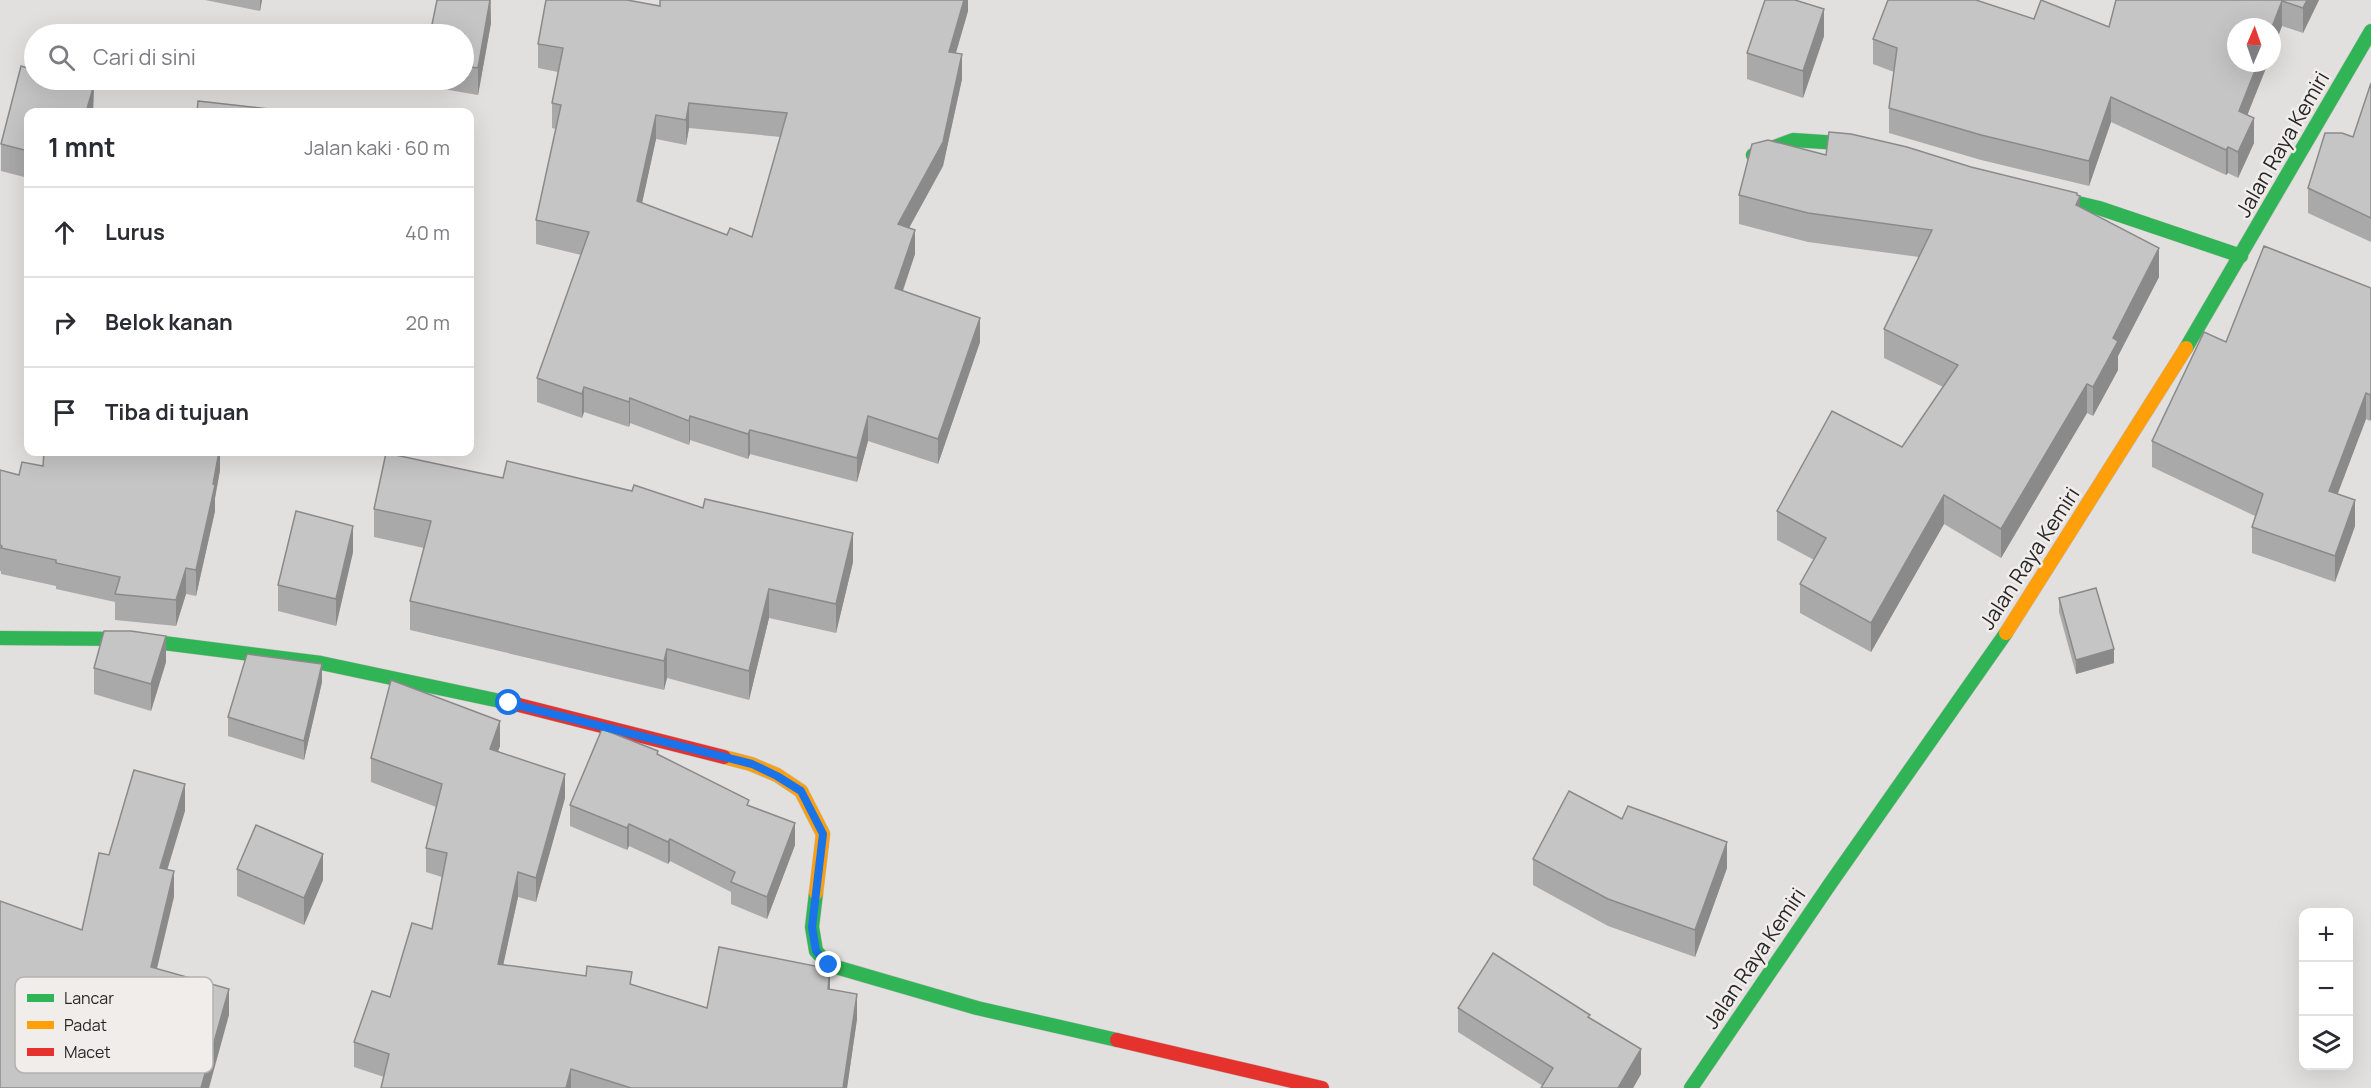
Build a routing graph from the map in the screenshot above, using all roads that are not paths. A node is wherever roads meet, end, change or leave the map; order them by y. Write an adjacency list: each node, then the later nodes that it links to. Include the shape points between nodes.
1 (2371, 31): 5 (street, Jalan Raya Kemiri)
2 (1889, 152): 3 (street, via 1854,144 1793,140)
3 (1753, 155)
4 (2021, 189): 5 (street, via 2099,208)
5 (2241, 256): 8 (street, Jalan Raya Kemiri, via 2016,619)
6 (0, 638): 7 (street, via 132,639 321,663 509,703 752,764 801,791 823,834 812,927 816,951 829,965 977,1008)
7 (1322, 1088)
8 (1691, 1088)

